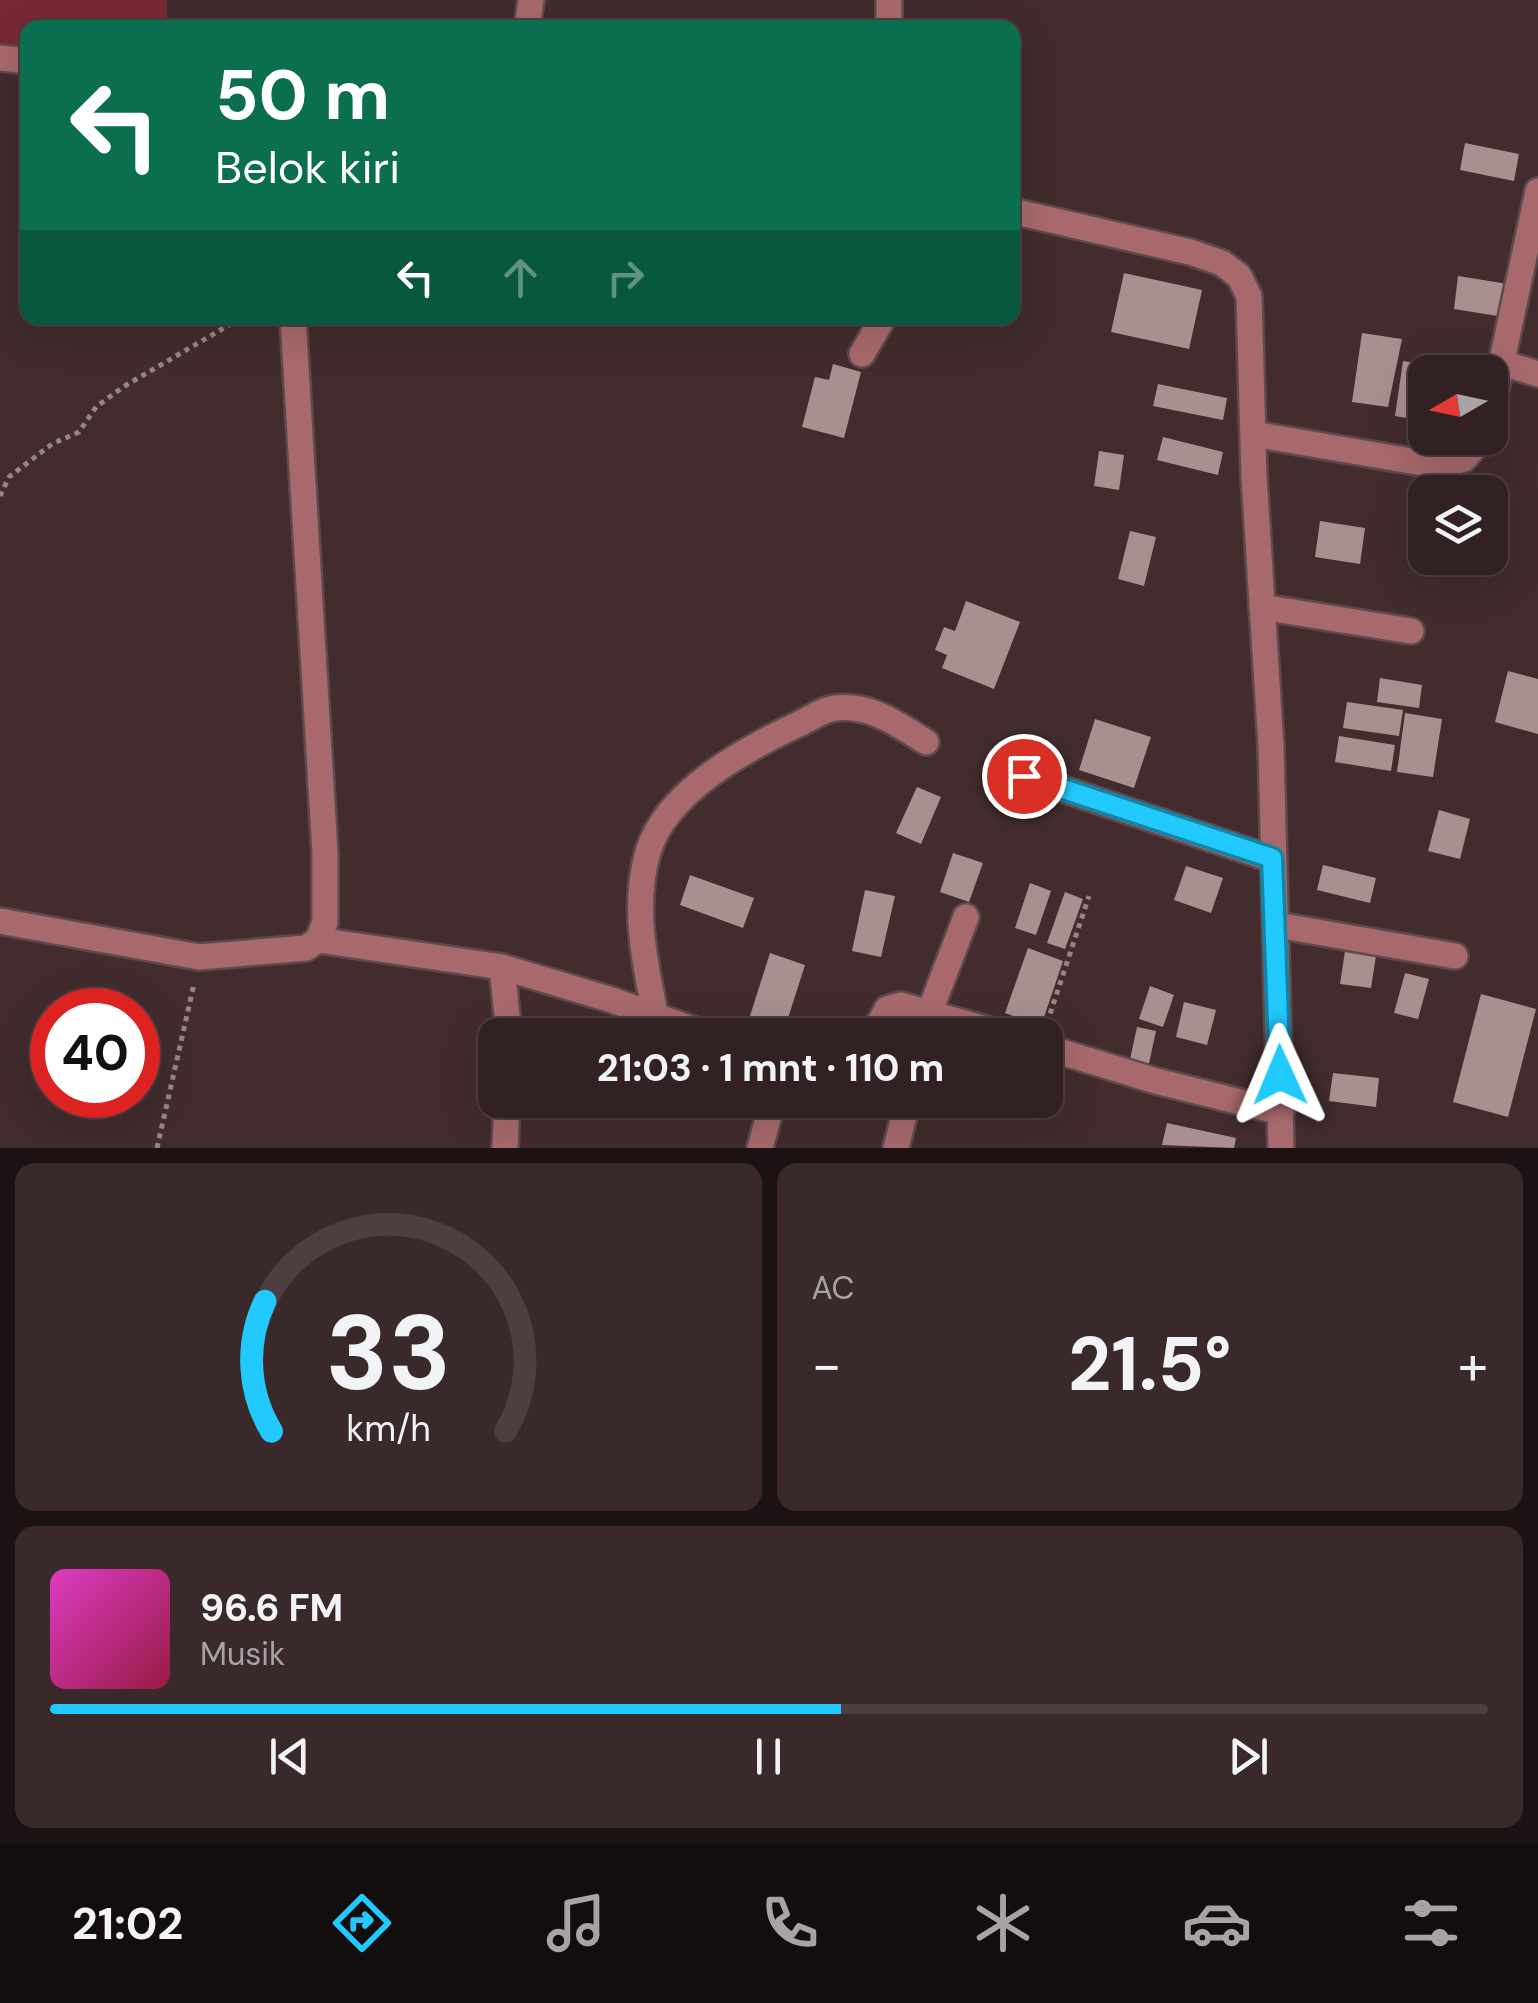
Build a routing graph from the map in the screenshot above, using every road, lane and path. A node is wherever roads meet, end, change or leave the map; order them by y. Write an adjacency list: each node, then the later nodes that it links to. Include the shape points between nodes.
1 (1538, 191): 3 (street)
2 (1020, 214): 11 (street, via 1190,252 1235,272 1251,305)
3 (1534, 234): 8 (street)
4 (229, 325): 13 (path, via 110,397 79,432 9,477)
5 (293, 325): 23 (street, via 325,853 326,908)
6 (879, 325): 7 (street)
7 (862, 354)
8 (1505, 355)
9 (1508, 365): 10 (street)
10 (1538, 374)
11 (1253, 434): 12 (street, via 1440,466); 14 (street)
12 (1467, 455)
13 (0, 496)
14 (1262, 607): 15 (street); 18 (street)
15 (1411, 630)
16 (926, 742): 29 (street, via 876,711 833,708 699,782 656,830 642,879 643,951)
17 (1024, 776): 18 (street)
18 (1272, 858): 22 (street)
19 (1089, 896): 32 (path)
20 (966, 917): 27 (street)
21 (0, 921): 25 (street)
22 (1278, 925): 24 (street); 34 (street)
23 (318, 940): 25 (street, via 296,950); 26 (street)
24 (1455, 956)
25 (200, 957): 38 (path)
26 (502, 968): 28 (street); 29 (street)
27 (930, 1011): 30 (street, via 902,1005 887,1008); 31 (street)
28 (507, 1018)
29 (656, 1018)
30 (882, 1018)
31 (953, 1018)
32 (1049, 1018)
33 (1063, 1053): 34 (street)
34 (1280, 1112): 42 (street)
35 (506, 1118): 39 (street)
36 (768, 1118): 40 (street)
37 (904, 1118): 41 (street)
38 (157, 1148)
39 (505, 1148)
40 (760, 1148)
41 (896, 1148)
42 (1281, 1148)

